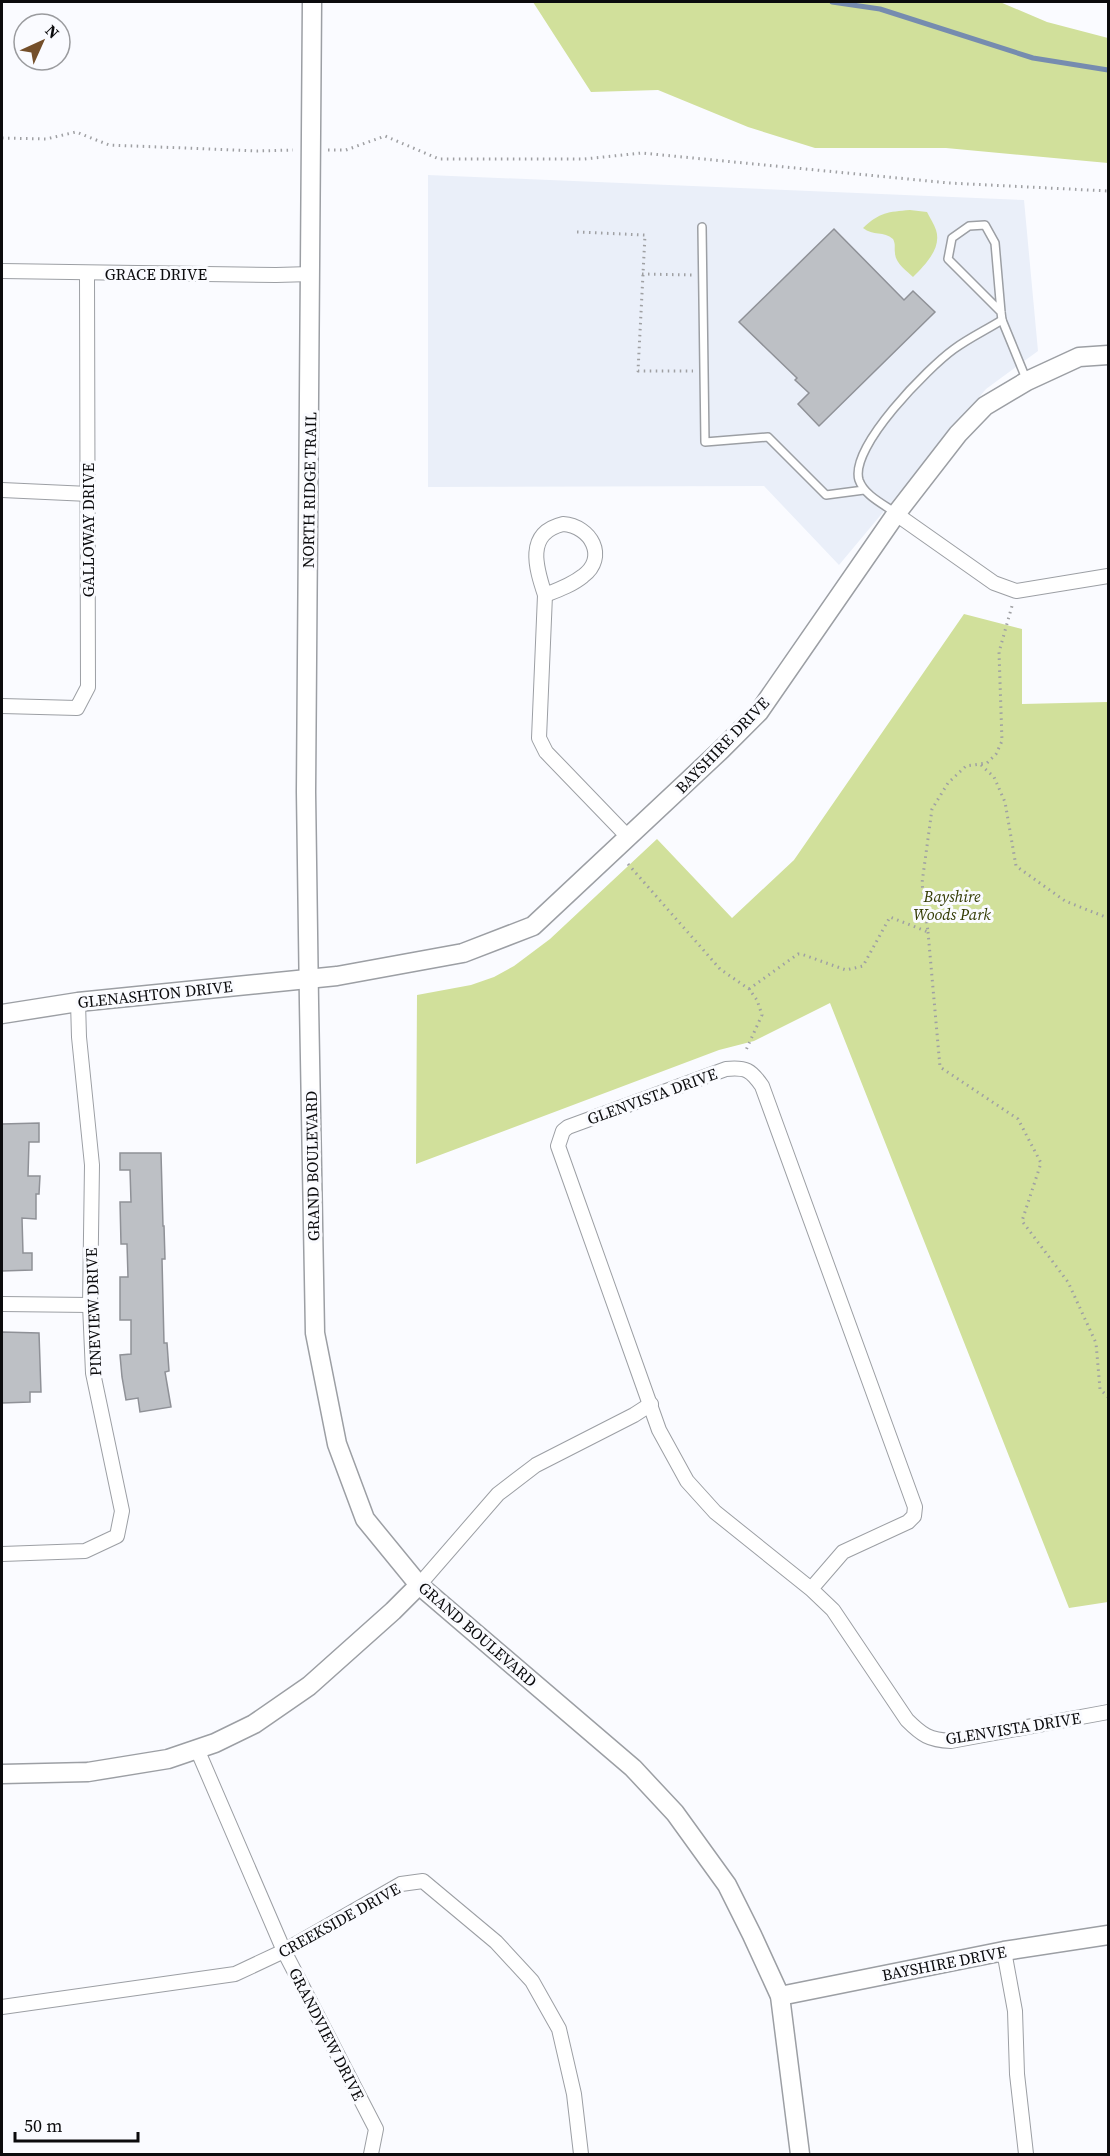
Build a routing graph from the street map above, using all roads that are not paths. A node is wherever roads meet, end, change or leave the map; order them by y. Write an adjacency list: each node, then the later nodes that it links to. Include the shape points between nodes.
1 (312, 2): 5 (street, NORTH RIDGE TRAIL)
2 (702, 227): 11 (lane, via 705,442 768,437 826,495)
3 (2, 271): 4 (street, GRACE DRIVE)
4 (87, 273): 5 (street, GRACE DRIVE); 12 (street, GALLOWAY DRIVE)
5 (311, 274): 18 (street, NORTH RIDGE TRAIL, via 306,792)
6 (1001, 312): 6 (lane, via 995,243 985,225 969,226 952,238 948,259); 7 (lane)
7 (1002, 320): 9 (lane); 11 (lane, via 954,349 903,396 866,445 858,477)
8 (1108, 355): 9 (street, BAYSHIRE DRIVE, via 1080,357)
9 (1027, 381): 13 (street, BAYSHIRE DRIVE, via 985,406 958,434)
10 (2, 489): 12 (street)
11 (864, 490): 13 (lane)
12 (89, 494): 16 (street, GALLOWAY DRIVE, via 88,687 77,708)
13 (896, 514): 14 (street, via 994,583 1016,591); 17 (street, BAYSHIRE DRIVE, via 759,712)
14 (1108, 576)
15 (545, 595): 15 (street, via 536,559 539,539 553,526 581,528 593,543 589,570); 17 (street, via 539,738 546,752)
16 (2, 706)
17 (628, 837): 18 (street, BAYSHIRE DRIVE, via 533,926 463,954)
18 (309, 978): 19 (street, GLENASHTON DRIVE); 25 (street, GRAND BOULEVARD, via 315,1333 337,1444 365,1519)
19 (78, 1002): 20 (street, GLENASHTON DRIVE); 22 (street, PINEVIEW DRIVE, via 92,1165)
20 (2, 1014)
21 (2, 1304): 22 (street)
22 (90, 1305): 24 (street, PINEVIEW DRIVE, via 93,1373 122,1511 117,1536 85,1551)
23 (651, 1404): 25 (street, via 536,1465 498,1494); 26 (street, GLENVISTA DRIVE, via 659,1430 687,1481 715,1512); 26 (street, GLENVISTA DRIVE, via 558,1146 559,1138 575,1124 726,1069 740,1068 753,1073 762,1086 915,1507 908,1522 843,1552)
24 (2, 1554)
25 (419, 1585): 28 (street, via 309,1686 254,1724); 33 (street, GRAND BOULEVARD, via 633,1768 675,1812 727,1885)
26 (811, 1589): 27 (street, GLENVISTA DRIVE, via 833,1610 907,1720 935,1740 951,1741)
27 (1108, 1712)
28 (197, 1749): 29 (street, via 168,1759 88,1772); 31 (street, GRANDVIEW DRIVE)
29 (2, 1774)
30 (1108, 1935): 32 (street, BAYSHIRE DRIVE)
31 (284, 1951): 34 (street, CREEKSIDE DRIVE, via 235,1974); 35 (street, GRANDVIEW DRIVE, via 376,2129); 36 (street, CREEKSIDE DRIVE, via 401,1884 423,1881 496,1942 532,1981 559,2029 574,2094)
32 (1004, 1951): 33 (street, BAYSHIRE DRIVE); 38 (street, via 1015,2011)
33 (780, 1996): 37 (street, GRAND BOULEVARD)
34 (2, 2007)
35 (371, 2154)
36 (581, 2154)
37 (800, 2154)
38 (1026, 2154)

